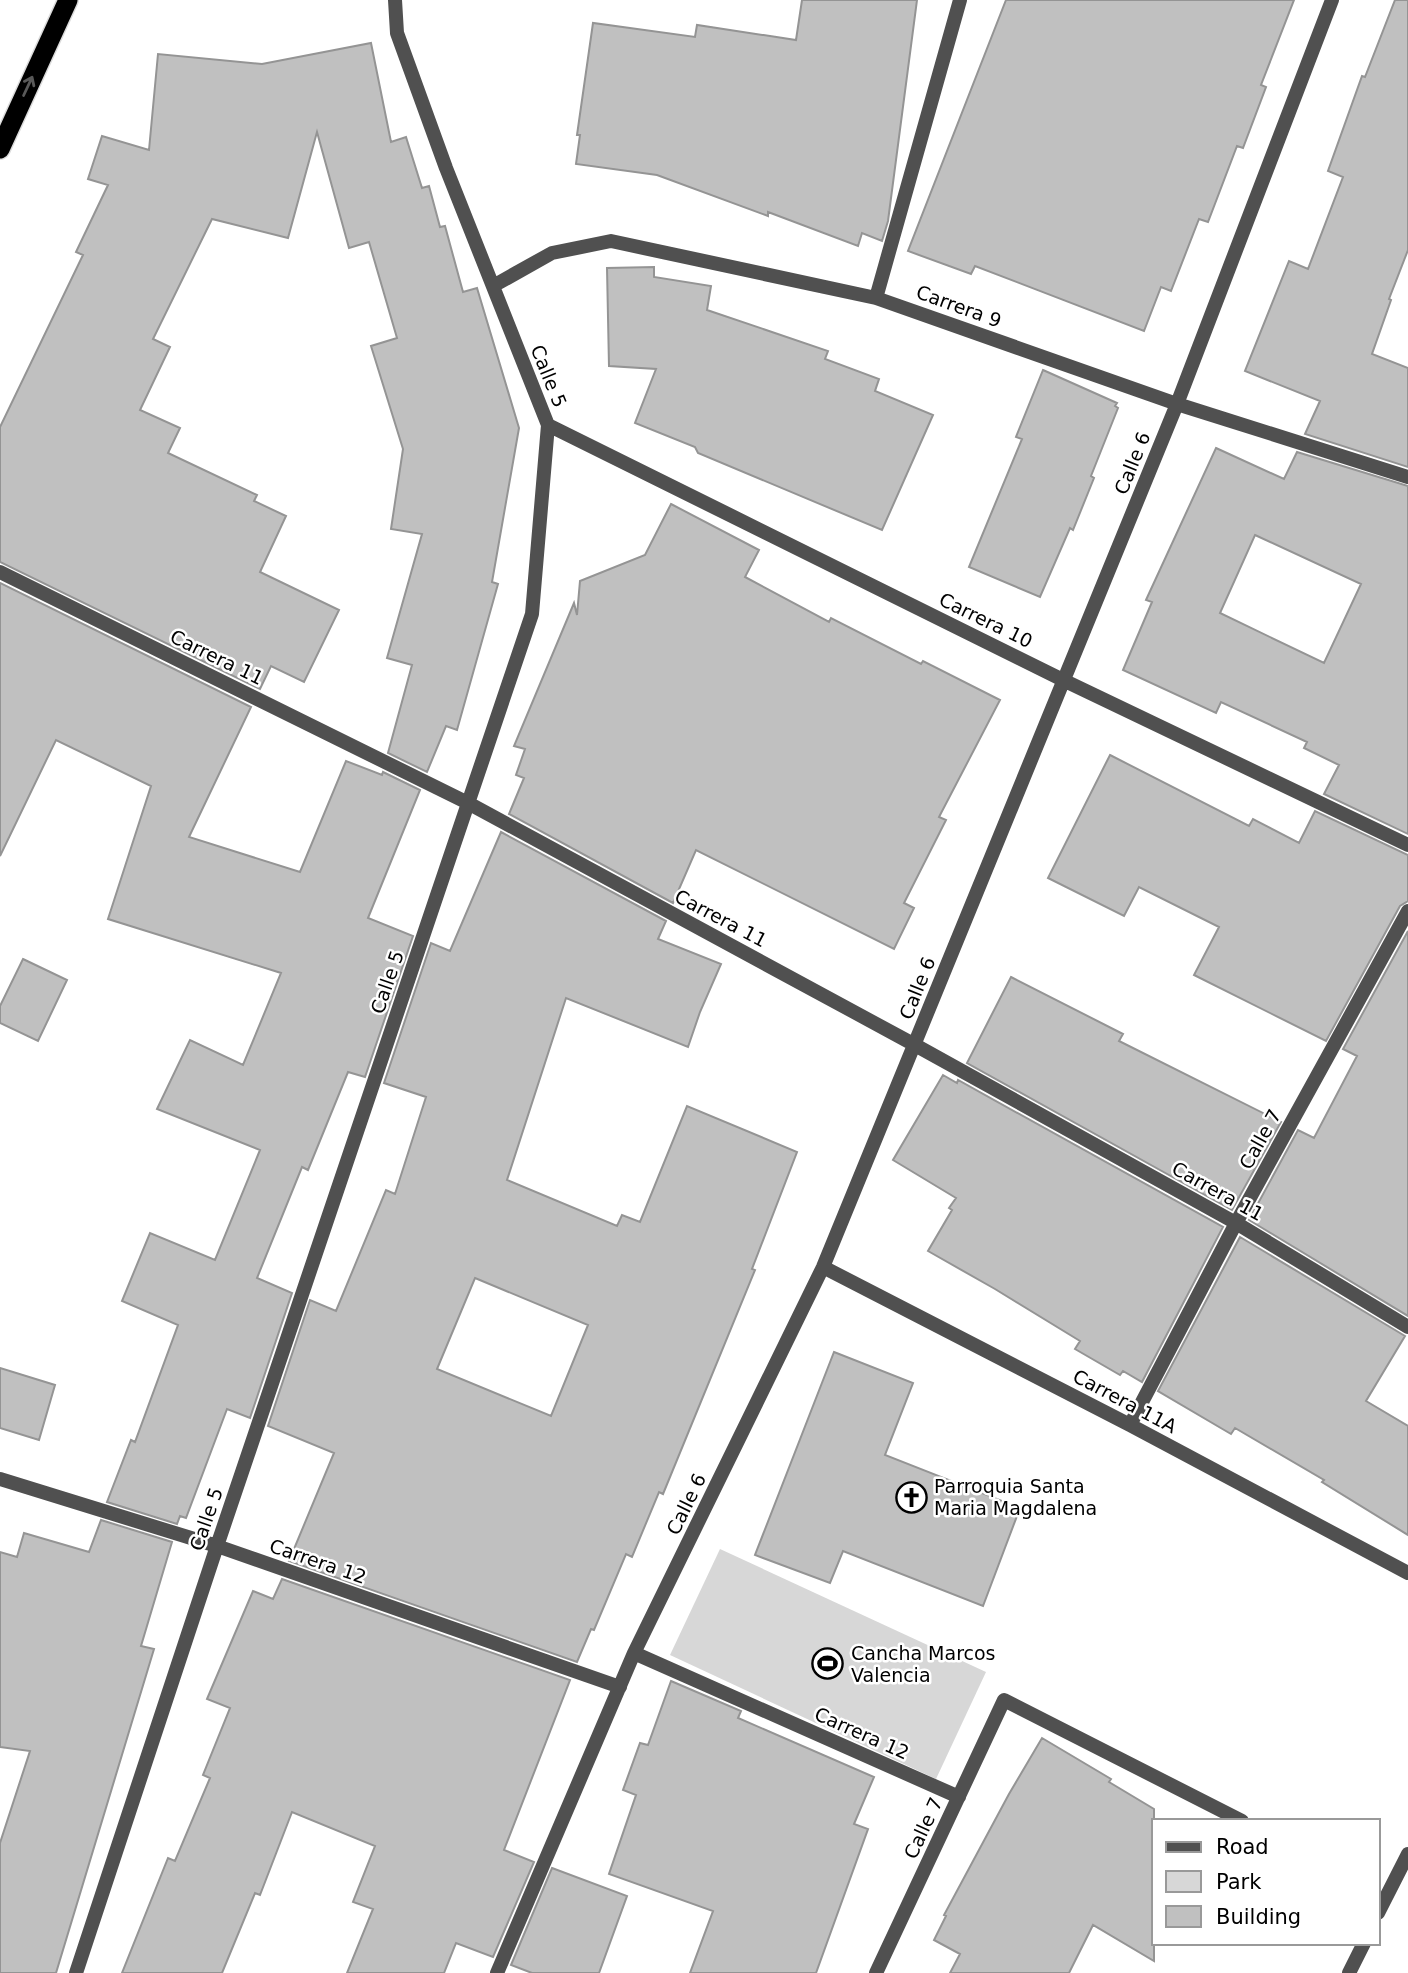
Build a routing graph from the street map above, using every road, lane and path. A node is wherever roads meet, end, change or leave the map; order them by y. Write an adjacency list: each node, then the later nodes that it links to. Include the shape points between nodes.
1 (68, 0): 5 (highway, one-way to 1)
2 (395, 0): 6 (street, Calle 5, via 397,33)
3 (960, 0): 7 (street)
4 (1332, 0): 8 (street, Calle 6)
5 (0, 149)
6 (493, 286): 7 (street, Carrera 9, via 552,253 611,241); 9 (street, Calle 5)
7 (876, 298): 8 (street, Carrera 9)
8 (1177, 404): 10 (street, Carrera 9); 12 (street, Calle 6)
9 (548, 425): 12 (street, Carrera 10); 13 (street, Calle 5, via 532,614)
10 (1408, 477)
11 (0, 572): 13 (street, Carrera 11)
12 (1063, 681): 14 (street, Carrera 10); 16 (street, Calle 6)
13 (468, 803): 16 (street, Carrera 11); 22 (street, Calle 5)
14 (1408, 845)
15 (1408, 911): 17 (street, Calle 7)
16 (915, 1045): 17 (street, Carrera 11); 18 (street, Calle 6)
17 (1236, 1223): 19 (street, Carrera 11); 20 (street, Calle 7)
18 (823, 1267): 20 (street, Carrera 11A); 24 (street, Calle 6)
19 (1408, 1326)
20 (1130, 1425): 23 (street, Carrera 11A)
21 (0, 1479): 22 (street, Carrera 12)
22 (217, 1546): 25 (street, Carrera 12); 31 (street, Calle 5)
23 (1408, 1573)
24 (634, 1653): 25 (street, Calle 6); 26 (street, Carrera 12)
25 (620, 1687): 32 (street, Calle 6)
26 (959, 1797): 27 (street, Calle 7, via 1004,1700); 33 (street, Calle 7)
27 (1238, 1819)
28 (1408, 1854): 29 (street)
29 (1383, 1892)
30 (1363, 1945): 34 (street)
31 (76, 1973)
32 (497, 1973)
33 (876, 1973)
34 (1349, 1973)

